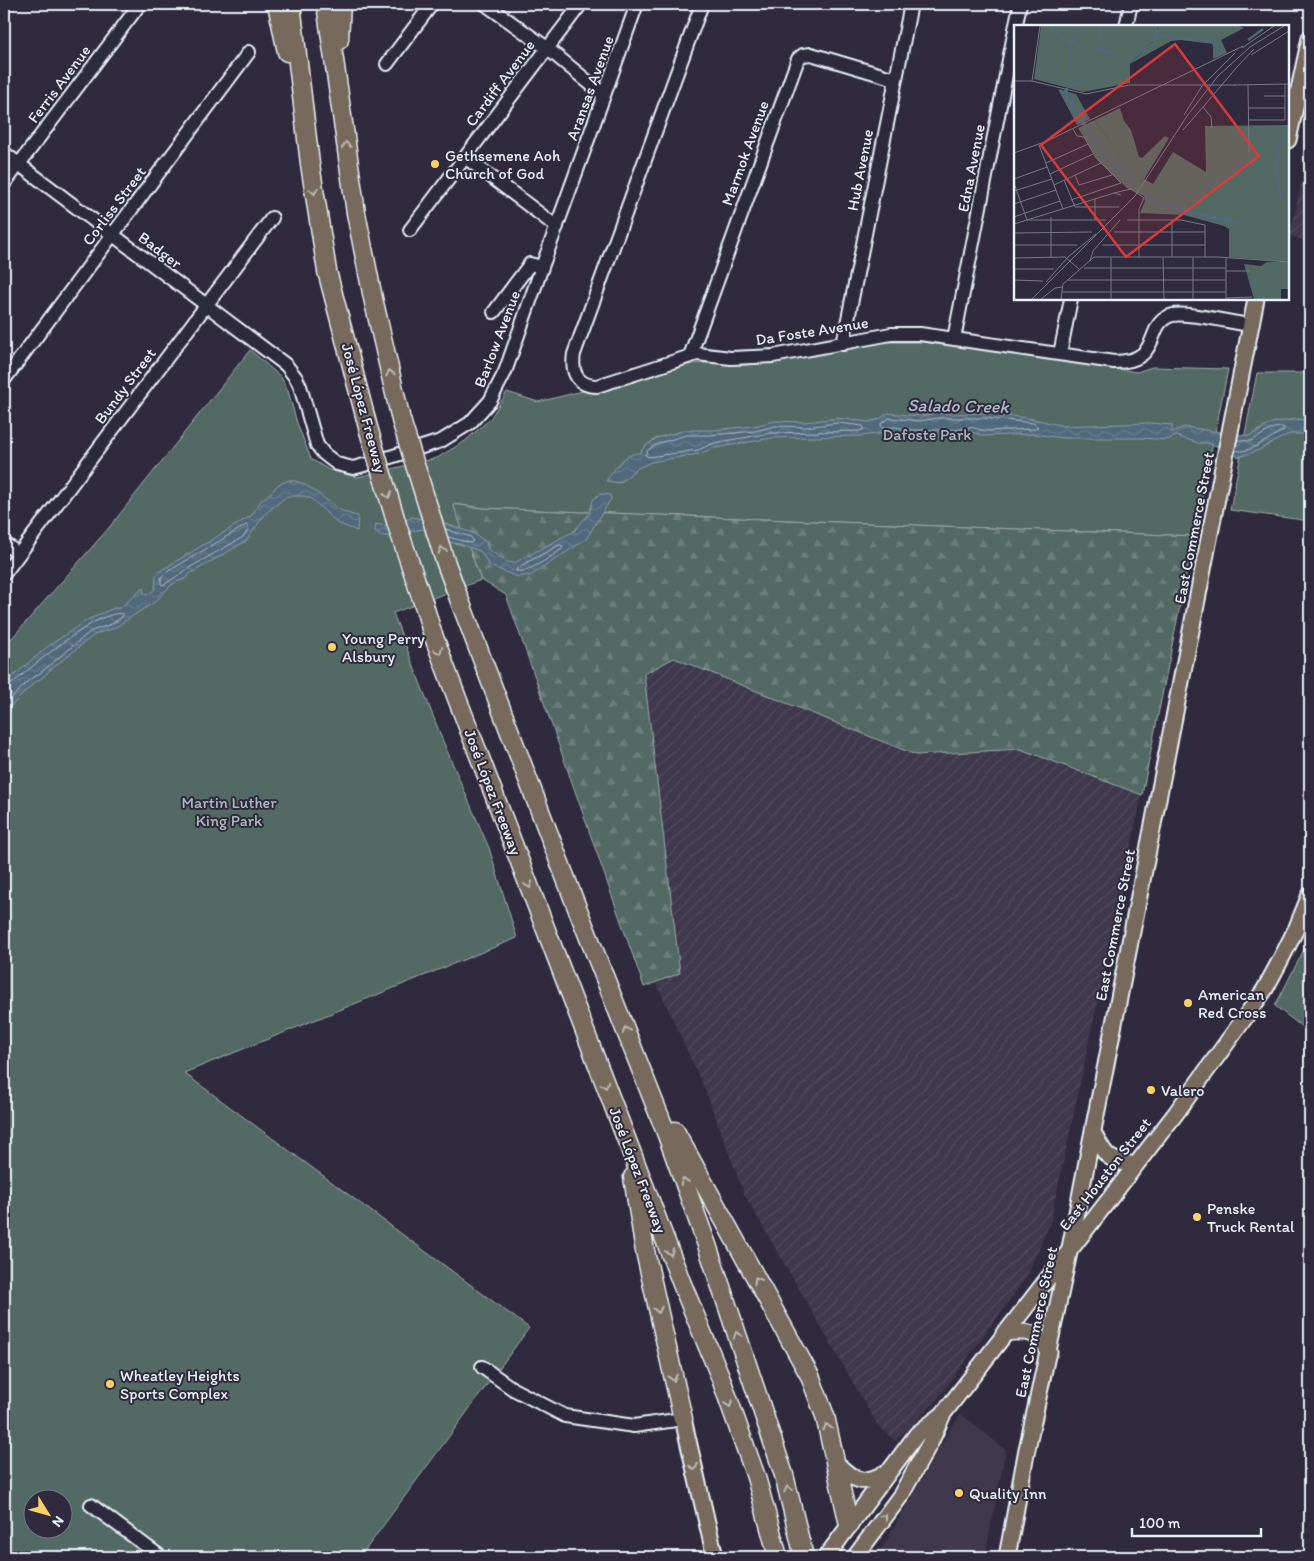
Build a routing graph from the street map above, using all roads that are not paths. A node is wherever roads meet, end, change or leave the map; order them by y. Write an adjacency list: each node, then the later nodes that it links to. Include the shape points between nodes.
1 (140, 4): 27 (street, Ferris Avenue)
2 (277, 4): 28 (highway)
3 (291, 4): 28 (highway, José López Freeway)
4 (326, 4): 22 (highway, José López Freeway)
5 (341, 4): 22 (highway)
6 (432, 4): 20 (street)
7 (485, 4): 18 (street)
8 (580, 4): 18 (street, Cardiff Avenue)
9 (637, 4): 23 (street, Aransas Avenue)
10 (702, 4): 43 (street, Da Foste Avenue, via 574,354 573,368 581,382 597,386)
11 (911, 4): 21 (street, Hub Avenue)
12 (1020, 4): 14 (street, Edna Avenue)
13 (1131, 4): 15 (street)
14 (1016, 25)
15 (1126, 25)
16 (1014, 34): 40 (street, Edna Avenue)
17 (1310, 38): 24 (main road)
18 (547, 48): 23 (street); 26 (street, Cardiff Avenue)
19 (249, 52): 33 (street, Corliss Street)
20 (387, 64)
21 (895, 79): 41 (street, Hub Avenue); 43 (street, Marmok Avenue, via 811,54 798,59)
22 (337, 83): 50 (highway, José López Freeway, one-way to 22, bridge, via 574,900 436,534 401,420 373,298 356,213)
23 (604, 95): 31 (street, Aransas Avenue)
24 (1289, 135)
25 (4, 153): 27 (street, Badger)
26 (465, 157): 31 (street); 32 (street, Cardiff Avenue)
27 (19, 164): 29 (street, Ferris Avenue); 33 (street, Badger)
28 (310, 164): 52 (highway, José López Freeway, one-way to 52, bridge, via 327,271 398,528 435,641)
29 (4, 184)
30 (272, 218): 37 (street, Bundy Street)
31 (557, 227): 34 (street, Aransas Avenue)
32 (410, 230)
33 (113, 235): 37 (street, Badger); 45 (street, Corliss Street)
34 (542, 267): 38 (street, Barlow Avenue, via 530,264); 44 (street, Barlow Avenue, via 505,372 490,401 470,423 441,441 353,468 337,464 317,445)
35 (1071, 300): 42 (street)
36 (1256, 300): 39 (main road, East Commerce Street)
37 (206, 306): 44 (street, Badger, via 286,365); 47 (street, Bundy Street)
38 (494, 312)
39 (1251, 325): 42 (street, Da Foste Avenue, via 1172,315 1156,329 1147,351 1140,358 1114,362); 51 (main road, East Commerce Street)
40 (954, 339): 41 (street, Da Foste Avenue, via 906,333); 42 (street, Da Foste Avenue)
41 (843, 344): 43 (street, Da Foste Avenue, via 757,358)
42 (1060, 354)
43 (690, 356)
44 (294, 375)
45 (4, 380)
46 (4, 543): 47 (street)
47 (19, 554): 48 (street, Bundy Street)
48 (4, 574)
49 (1310, 895): 53 (main road, East Houston Street, via 1265,989)
50 (643, 1072): 60 (highway, one-way to 50, via 825,1416 810,1376); 67 (highway, José López Freeway, one-way to 50, via 778,1456 707,1245)
51 (1093, 1132): 53 (main road, via 1111,1159); 54 (main road, East Commerce Street)
52 (627, 1142): 59 (highway, one-way to 59, via 644,1251); 66 (highway, José López Freeway, one-way to 66, via 720,1376 756,1477)
53 (1135, 1165): 54 (main road, East Houston Street)
54 (1070, 1248): 55 (main road, East Houston Street); 56 (main road, East Commerce Street)
55 (1004, 1333): 56 (main road, via 1028,1331 1043,1342); 58 (main road, East Houston Street)
56 (1049, 1352): 70 (main road, East Commerce Street)
57 (482, 1367): 59 (street, via 513,1389 565,1416 634,1426)
58 (943, 1414): 61 (main road, East Houston Street, via 917,1434); 69 (main road, East Houston Street, one-way to 58, via 901,1494)
59 (683, 1419): 65 (main road, one-way to 65)
60 (836, 1463): 61 (main road, via 859,1481 876,1479); 63 (highway)
61 (888, 1472): 63 (main road, East Houston Street)
62 (91, 1505): 64 (street)
63 (850, 1525): 68 (main road, East Houston Street); 69 (main road)
64 (161, 1557)
65 (715, 1557)
66 (778, 1557)
67 (804, 1557)
68 (826, 1557)
69 (856, 1557)
70 (1006, 1557)

